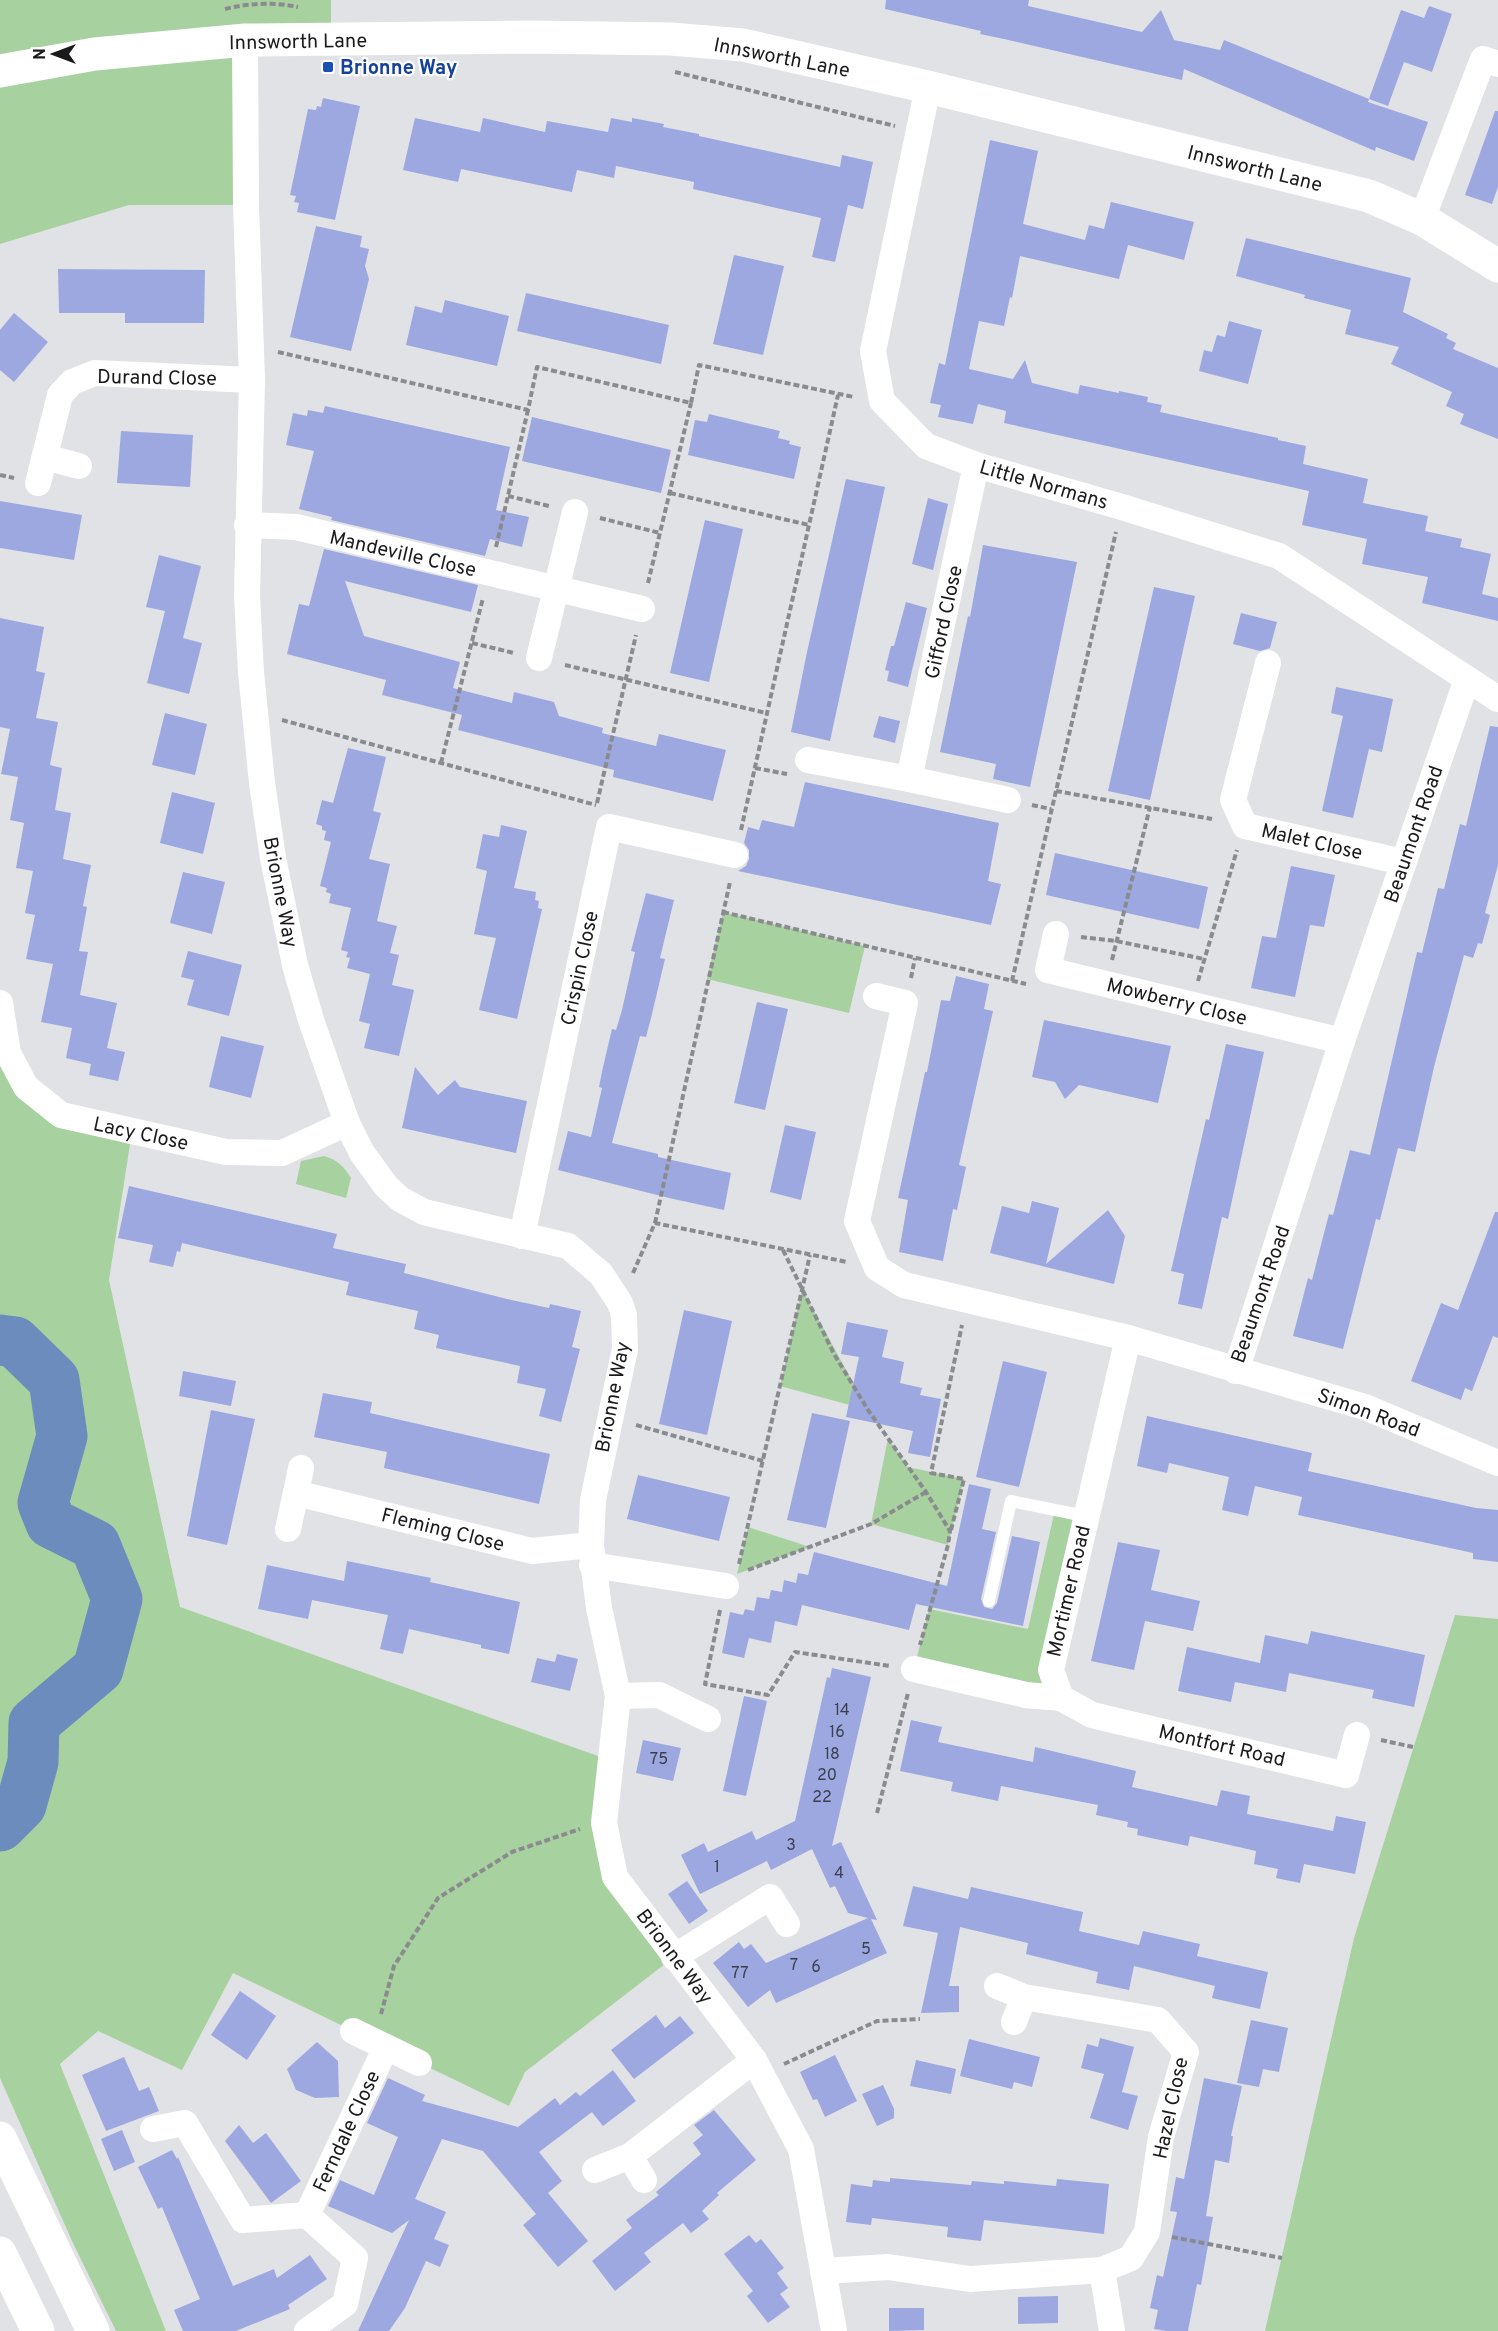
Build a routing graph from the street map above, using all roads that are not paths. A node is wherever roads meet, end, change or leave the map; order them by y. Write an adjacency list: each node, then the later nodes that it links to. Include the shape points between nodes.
1 (245, 40): 3 (main road, Innsworth Lane, via 95,54); 4 (main road, Innsworth Lane, via 670,39 743,45); 7 (street, Brionne Way)
2 (1498, 64): 5 (street, via 1483,59)
3 (0, 71)
4 (928, 87): 5 (main road, Innsworth Lane, via 1369,196); 9 (street, Little Normans, via 873,351 882,401 926,446)
5 (1422, 219): 6 (main road, Innsworth Lane)
6 (1498, 266)
7 (252, 380): 8 (street, Durand Close, via 95,373 72,382 60,395); 13 (street, Brionne Way)
8 (45, 457): 10 (street); 11 (street, Durand Close)
9 (976, 465): 18 (street, Little Normans, via 1279,556); 21 (street, Gifford Close)
10 (79, 466)
11 (38, 483)
12 (575, 512): 14 (street)
13 (247, 525): 14 (street, Mandeville Close, via 296,527); 29 (street, Brionne Way, via 247,596 255,713 273,858 295,965)
14 (557, 589): 15 (street, Mandeville Close); 16 (street)
15 (642, 609)
16 (539, 658)
17 (1268, 663): 24 (street, Malet Close, via 1233,800 1245,826)
18 (1467, 679): 19 (street, Little Normans); 24 (street, Beaumont Road)
19 (1498, 699)
20 (808, 760): 21 (street)
21 (909, 779): 22 (street)
22 (1008, 800)
23 (735, 855): 30 (street, Crispin Close, via 609,827)
24 (1403, 862): 28 (street, Beaumont Road)
25 (1056, 934): 28 (street, Mowberry Close, via 1048,970)
26 (876, 996): 31 (street, Beaumont Road, via 905,1003 857,1221 877,1268 904,1285)
27 (0, 1004): 29 (street, Lacy Close, via 8,1053 26,1087 61,1115 226,1152 282,1153)
28 (1342, 1041): 32 (street, Beaumont Road)
29 (347, 1123): 30 (street, Brionne Way, via 362,1153 400,1199 424,1212)
30 (522, 1236): 38 (street, Brionne Way, via 568,1246 601,1274 624,1315 625,1349 593,1500)
31 (1128, 1338): 32 (street, Beaumont Road); 36 (street, Mortimer Road)
32 (1236, 1371): 33 (street, Simon Road, via 1365,1407)
33 (1498, 1463)
34 (301, 1468): 35 (street)
35 (296, 1493): 37 (street); 38 (street, Fleming Close, via 532,1551)
36 (1085, 1516): 40 (lane, via 1011,1501); 43 (street, Mortimer Road, via 1051,1670)
37 (288, 1529)
38 (592, 1555): 39 (street); 42 (street, Brionne Way, via 598,1608)
39 (731, 1580)
40 (989, 1601)
41 (914, 1669): 43 (street, via 1026,1695)
42 (618, 1696): 44 (street, via 659,1695); 47 (street, Brionne Way, via 604,1823 615,1877)
43 (1061, 1698): 45 (street, Montfort Road, via 1092,1715 1346,1775)
44 (708, 1719)
45 (1357, 1735)
46 (787, 1924): 47 (street, via 770,1897)
47 (674, 1957): 52 (street, Brionne Way)
48 (997, 1986): 49 (street, Hazel Close)
49 (1024, 1997): 50 (street); 60 (street, Hazel Close, via 1158,2020 1185,2052 1161,2137 1147,2232 1131,2258)
50 (1014, 2022)
51 (419, 2063): 58 (street, Ferndale Close, via 371,2039)
52 (758, 2067): 55 (street); 61 (street, Brionne Way, via 801,2149)
53 (153, 2129): 58 (street, Ferndale Close, via 185,2123 243,2220)
54 (0, 2138): 63 (main road)
55 (630, 2156): 56 (street); 57 (street)
56 (595, 2170)
57 (644, 2180)
58 (307, 2215): 64 (street, Ferndale Close, via 355,2258 345,2304)
59 (0, 2253): 62 (main road)
60 (1102, 2270): 61 (street, via 970,2279 888,2267); 66 (street)
61 (824, 2271): 65 (street, Brionne Way)
62 (38, 2331)
63 (93, 2331)
64 (307, 2331)
65 (834, 2331)
66 (1112, 2331)

